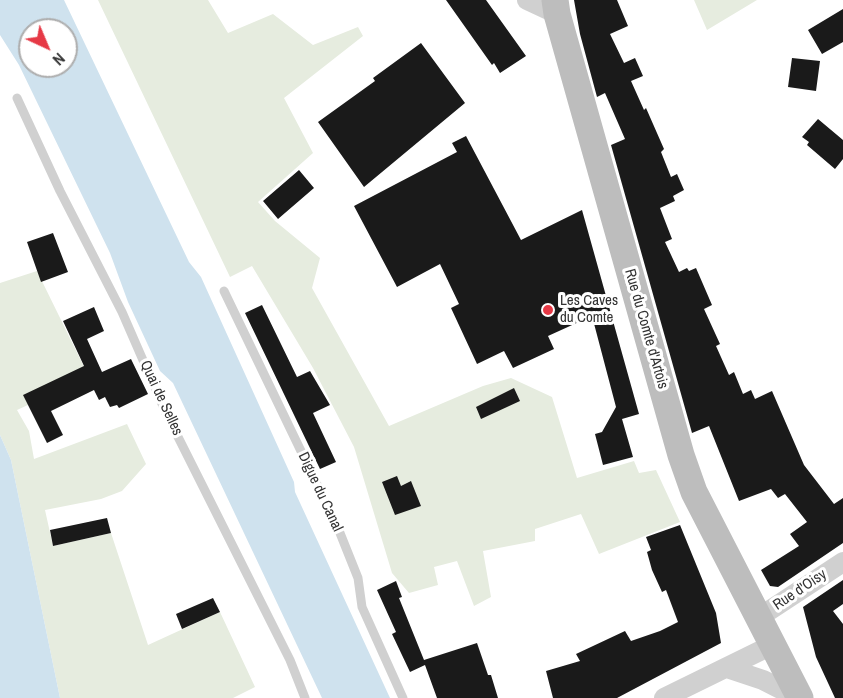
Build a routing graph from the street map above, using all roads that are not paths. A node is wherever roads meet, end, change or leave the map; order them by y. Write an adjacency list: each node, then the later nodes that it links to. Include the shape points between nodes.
1 (527, 0): 2 (street)
2 (556, 7): 6 (main road, Rue du Comte d'Artois, via 681,455 694,492)
3 (17, 98): 9 (lane, Quai de Selles)
4 (224, 291): 10 (lane, Digue du Canal, via 338,528 358,579 362,608)
5 (843, 562): 6 (street, Rue d'Oisy)
6 (758, 618): 7 (main road, Rue du Comte d'Artois)
7 (772, 645): 8 (street); 12 (main road, Rue du Comte d'Artois)
8 (727, 668): 11 (street); 12 (street)
9 (306, 698)
10 (403, 698)
11 (664, 698)
12 (799, 698)

